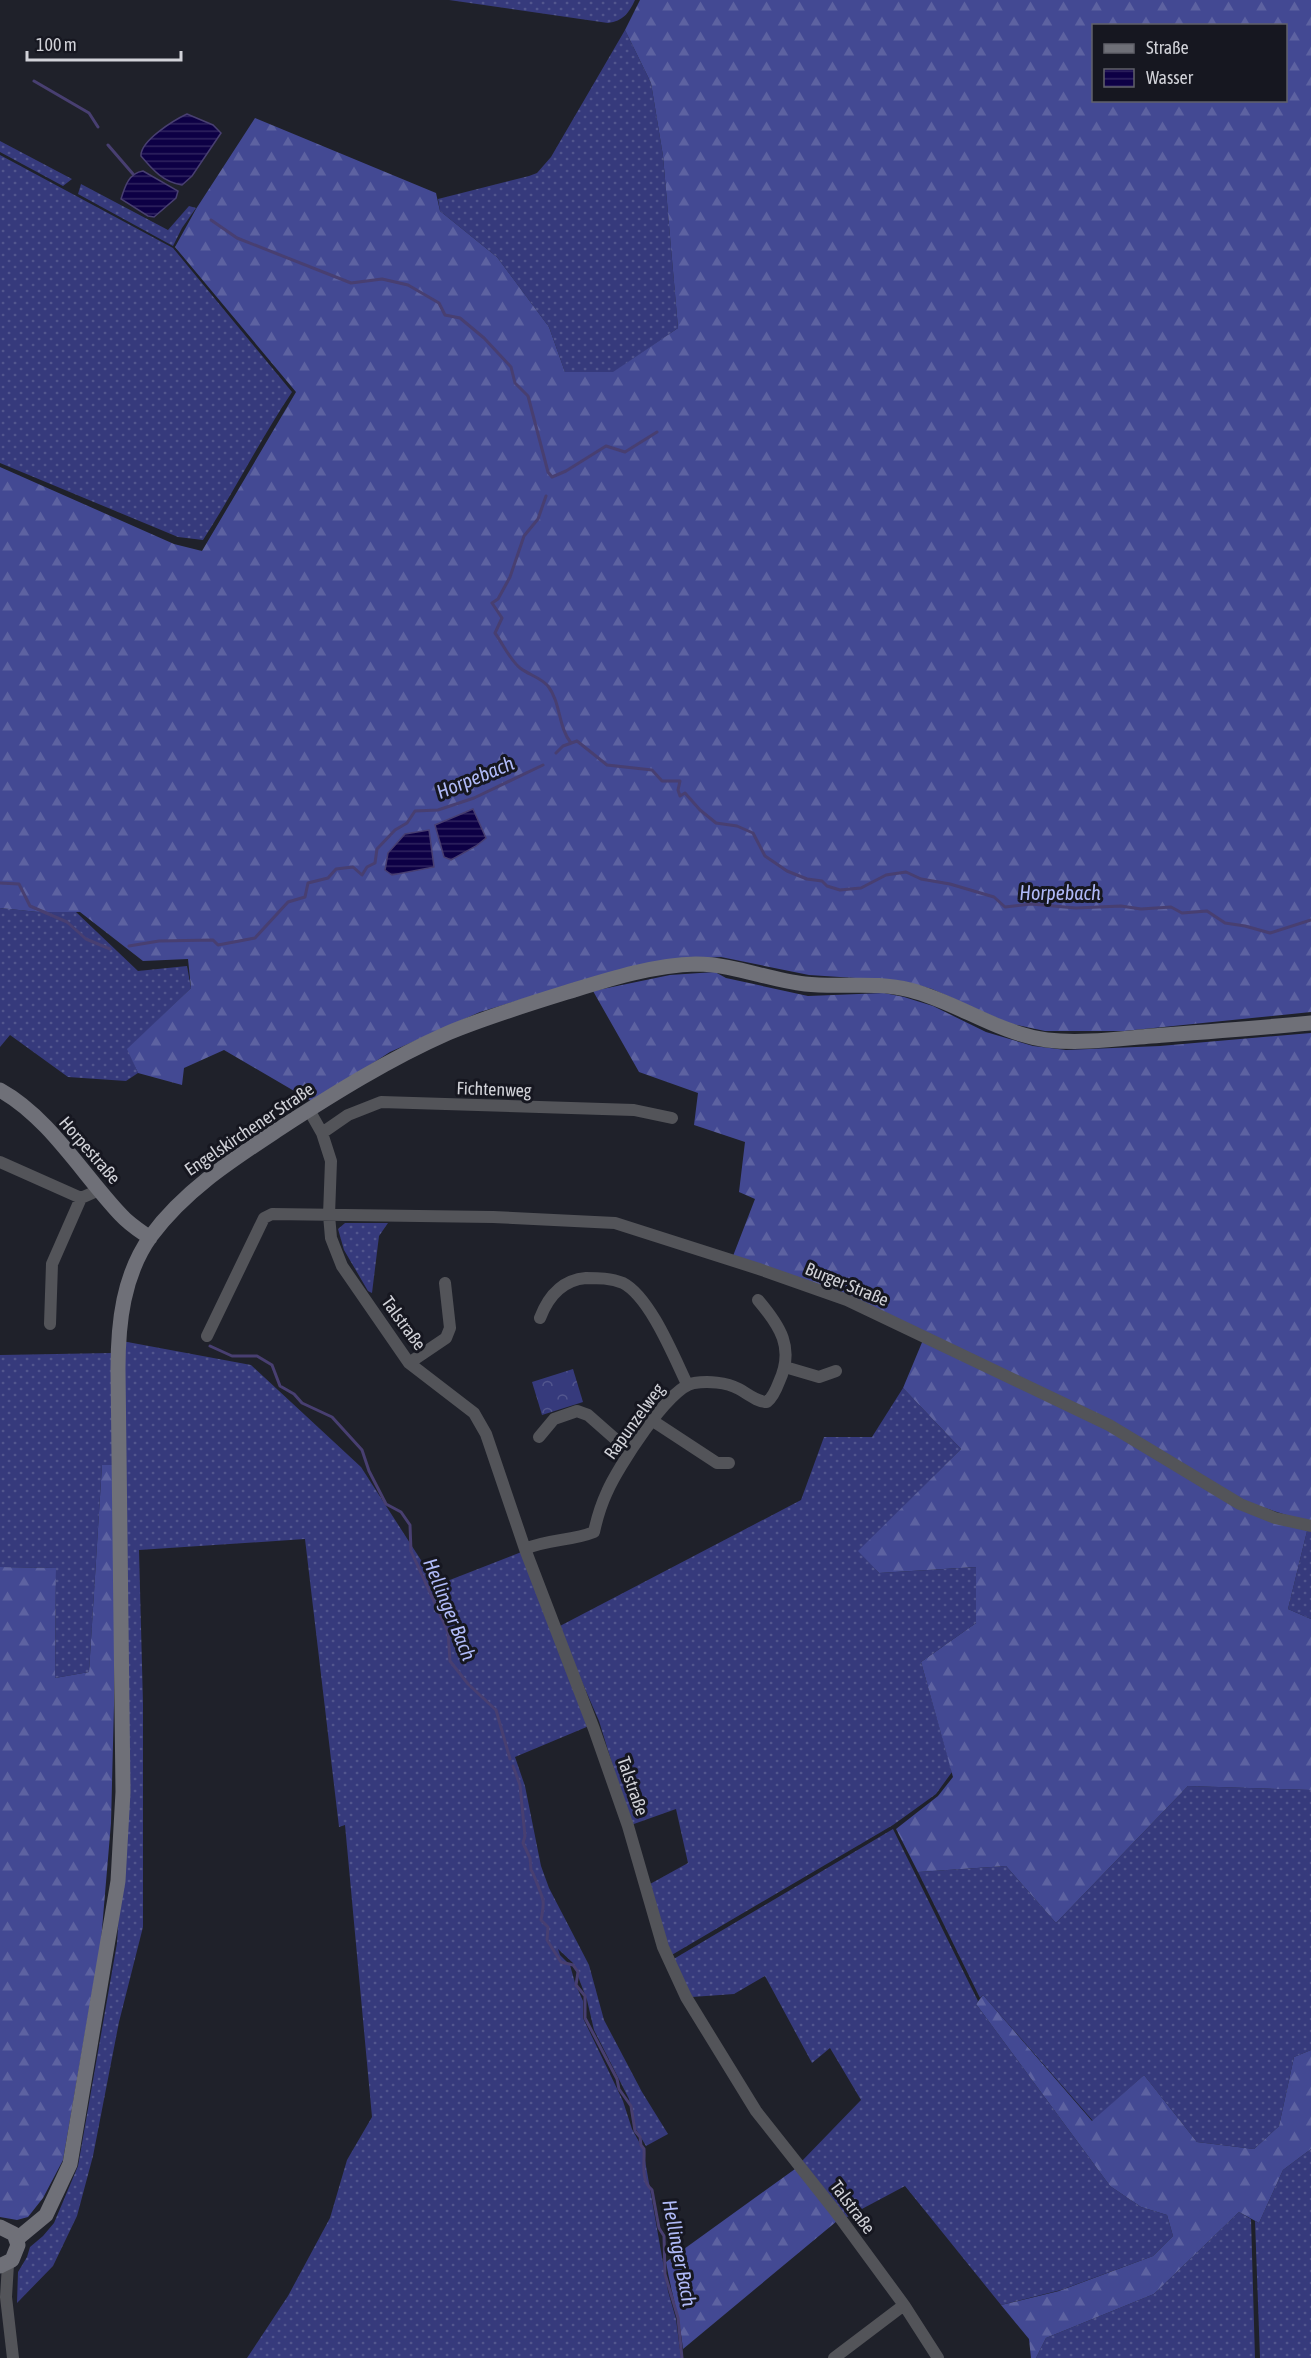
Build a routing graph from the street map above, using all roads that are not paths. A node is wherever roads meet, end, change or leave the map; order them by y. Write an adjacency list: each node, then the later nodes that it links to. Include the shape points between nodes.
1 (1311, 1023): 3 (street, Engelskirchener Straße, via 1090,1041 1048,1040 1007,1030 911,990 801,984 740,968 693,964 628,975 485,1018 393,1060)
2 (0, 1090): 7 (street, Horpestraße, via 60,1141)
3 (309, 1110): 5 (street, Talstraße); 10 (street, Engelskirchener Straße, via 221,1167 187,1195)
4 (672, 1118): 5 (street, Fichtenweg, via 634,1110 381,1102 348,1115)
5 (322, 1132): 9 (street, Talstraße, via 331,1161)
6 (0, 1162): 8 (street)
7 (99, 1190): 8 (street); 10 (street, Horpestraße, via 123,1217)
8 (81, 1198): 14 (street, via 52,1264)
9 (329, 1215): 15 (street, via 272,1214 264,1218); 16 (street, Talstraße, via 333,1246 342,1266); 24 (street, Burger Straße, via 615,1223 686,1245 846,1300 1109,1425 1240,1504 1275,1518)
10 (150, 1238): 27 (street, Engelskirchener Straße, via 126,1289 118,1333 123,1792 115,1901 70,2164 46,2215)
11 (445, 1283): 16 (street, via 450,1328 446,1338)
12 (758, 1300): 17 (street, via 783,1335)
13 (540, 1318): 19 (street, via 545,1305 566,1283 595,1278 625,1284 653,1317)
14 (50, 1324)
15 (207, 1336)
16 (409, 1363): 25 (street, Talstraße, via 474,1413 486,1434)
17 (785, 1368): 18 (street, via 819,1377); 19 (street, Rapunzelweg, via 767,1402 724,1384)
18 (836, 1371)
19 (687, 1384): 20 (street, Rapunzelweg, via 668,1399)
20 (653, 1421): 22 (street, Rapunzelweg); 23 (street, via 717,1463)
21 (539, 1437): 22 (street, via 554,1419 577,1411 588,1415)
22 (630, 1452): 25 (street, Rapunzelweg, via 608,1490 594,1532)
23 (729, 1463)
24 (1311, 1526)
25 (525, 1549): 31 (street, Talstraße, via 628,1826 663,1947 686,1997 756,2111)
26 (0, 2227): 27 (street, via 10,2230)
27 (17, 2239): 28 (street, via 16,2256)
28 (4, 2265): 30 (street)
29 (0, 2280): 30 (street)
30 (6, 2297): 32 (street)
31 (904, 2305): 33 (street); 34 (street, Talstraße)
32 (13, 2358)
33 (834, 2358)
34 (938, 2358)

